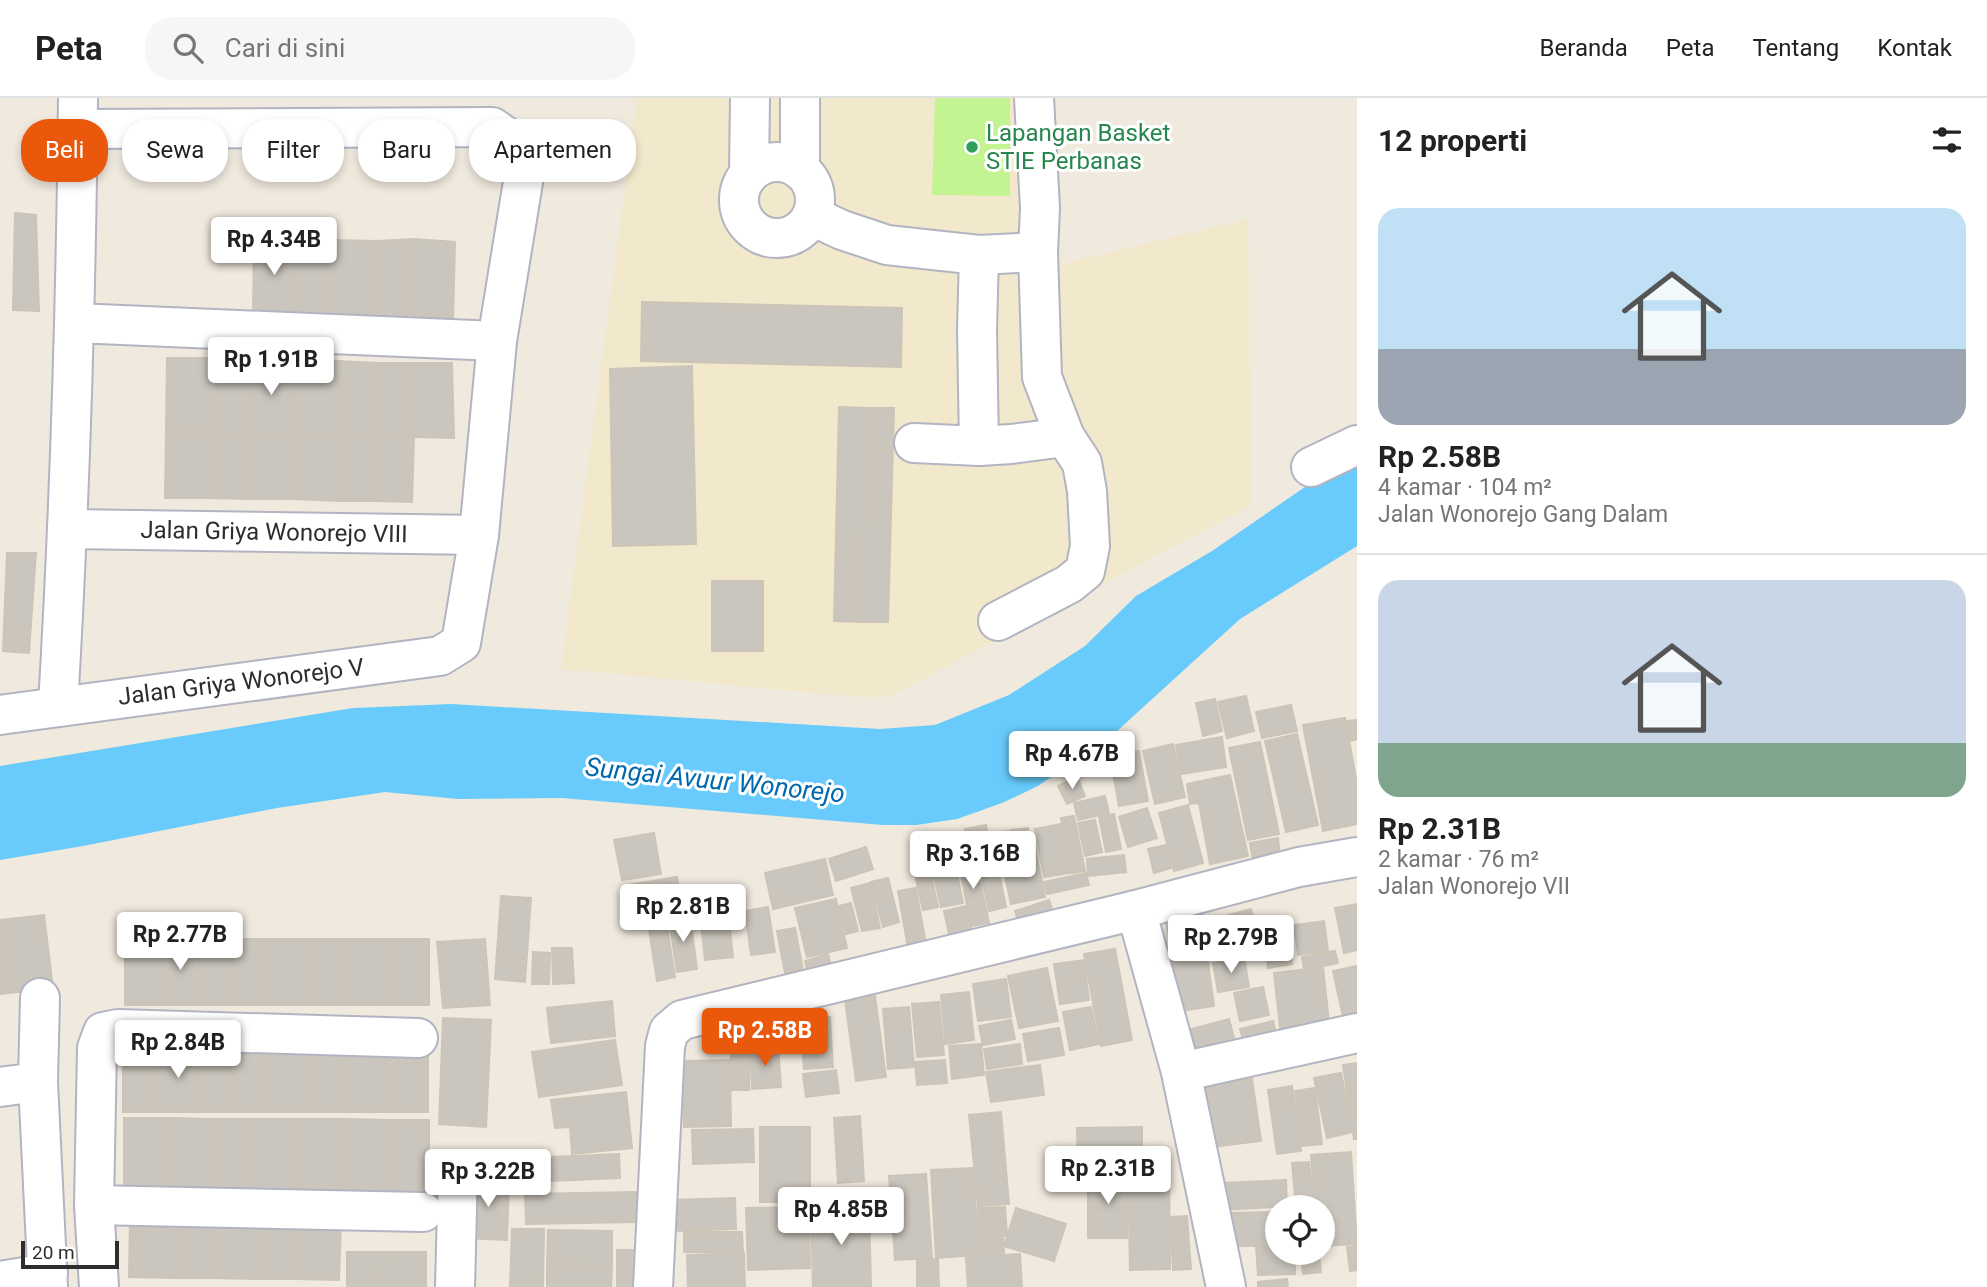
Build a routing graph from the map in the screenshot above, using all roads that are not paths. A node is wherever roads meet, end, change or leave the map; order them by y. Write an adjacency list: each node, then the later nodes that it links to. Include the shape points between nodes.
1 (750, 98): 6 (street)
2 (800, 98): 5 (street)
3 (1034, 98): 8 (street)
4 (78, 114): 10 (street); 11 (street, via 492,127 521,147 523,182)
5 (800, 170): 6 (street, via 774,162); 7 (street, via 811,183 815,200)
6 (749, 174): 7 (street, via 740,188 738,204 755,232 787,237 802,229)
7 (811, 216): 9 (street, via 887,245)
8 (1038, 253): 9 (street); 12 (street, via 1042,377)
9 (979, 255): 15 (street)
10 (75, 323): 11 (street); 17 (street)
11 (497, 341): 18 (street)
12 (1065, 437): 15 (street); 19 (street, via 1082,463 1087,491 1090,546 1085,571)
13 (914, 443): 15 (street)
14 (1357, 445): 16 (street)
15 (979, 446)
16 (1311, 467)
17 (68, 529): 18 (street, Jalan Griya Wonorejo VIII); 20 (street)
18 (479, 536): 20 (street, Jalan Griya Wonorejo V, via 461,643 440,656)
19 (998, 621)
20 (58, 706): 21 (street, Jalan Griya Wonorejo V)
21 (0, 715)
22 (1357, 857): 23 (street, via 1299,867)
23 (1136, 910): 27 (street); 37 (street, via 682,1020 669,1031 664,1046)
24 (40, 998): 28 (street)
25 (1357, 1033): 27 (street)
26 (418, 1038): 31 (street, via 103,1032 97,1048)
27 (1181, 1072): 38 (street)
28 (38, 1083): 29 (street); 33 (street)
29 (0, 1087)
30 (458, 1170): 36 (street)
31 (94, 1205): 32 (street); 35 (street)
32 (423, 1212)
33 (48, 1280): 34 (street)
34 (0, 1281)
35 (99, 1287)
36 (455, 1287)
37 (653, 1287)
38 (1226, 1287)

